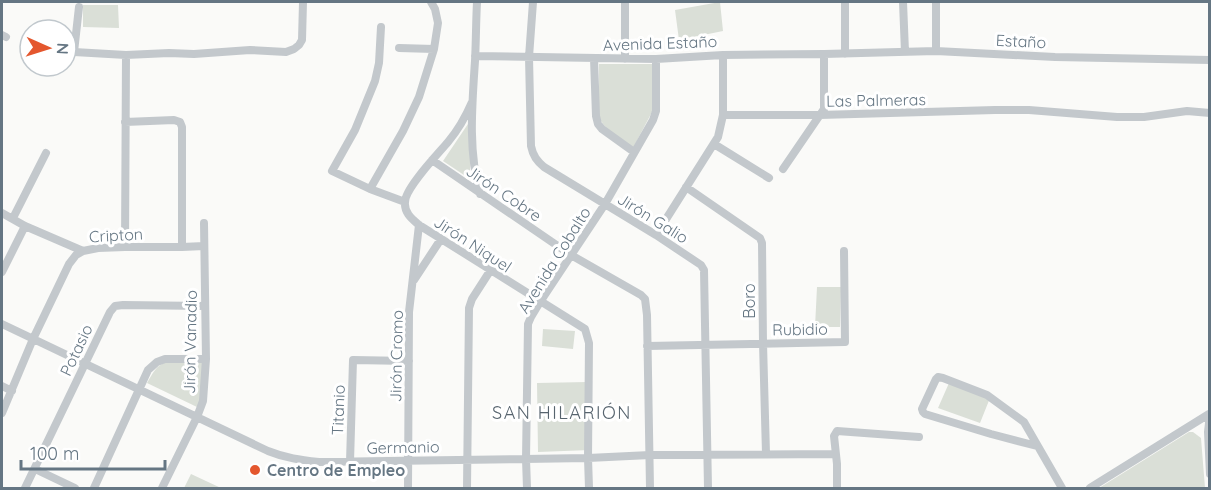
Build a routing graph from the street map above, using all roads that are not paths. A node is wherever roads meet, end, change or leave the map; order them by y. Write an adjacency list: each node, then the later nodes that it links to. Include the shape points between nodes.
1 (303, 2): 17 (street, via 302,40 286,52)
2 (431, 2): 12 (street, via 438,23)
3 (477, 2): 19 (street)
4 (533, 2): 20 (street, Jirón Galio)
5 (625, 2): 22 (street)
6 (845, 2): 16 (street)
7 (903, 2): 14 (street)
8 (936, 2): 13 (street)
9 (79, 7): 17 (street, via 74,52)
10 (381, 27): 37 (street, via 375,81 355,130 332,171)
11 (399, 48): 12 (street)
12 (434, 49): 37 (street, via 419,97)
13 (936, 51): 14 (street, Estaño); 24 (street, Estaño)
14 (905, 52): 16 (street, Estaño)
15 (824, 54): 16 (street, Avenida Estaño); 18 (street, Avenida Estaño); 28 (street, via 824,109)
16 (845, 54)
17 (126, 55): 29 (street)
18 (723, 55): 23 (street, Avenida Estaño); 27 (street)
19 (475, 56): 20 (street, Avenida Estaño); 25 (street)
20 (529, 57): 21 (street, Avenida Estaño); 40 (street, Jirón Galio, via 533,154 544,167)
21 (594, 58): 22 (street, Avenida Estaño); 31 (street, via 598,124)
22 (625, 59): 23 (street, Avenida Estaño)
23 (656, 59): 31 (street, Avenida Cobalto, via 656,111)
24 (1209, 60)
25 (472, 102): 33 (street, via 455,132); 38 (street, via 474,169)
26 (1209, 113): 28 (street, Las Palmeras, via 1117,117 995,110)
27 (723, 115): 28 (street, Las Palmeras); 30 (street)
28 (820, 115): 34 (street)
29 (125, 122): 49 (street); 50 (street, via 180,122)
30 (714, 144): 35 (street); 36 (street)
31 (634, 152): 40 (street, Avenida Cobalto)
32 (46, 153): 42 (street)
33 (432, 160): 38 (street, Jirón Cobre); 39 (street)
34 (783, 169)
35 (769, 178)
36 (686, 187): 46 (street); 61 (street, Boro, via 760,238)
37 (370, 189): 39 (street)
38 (480, 194): 53 (street, Jirón Cobre)
39 (405, 202): 44 (street, Jirón Niquel, via 406,210)
40 (605, 204): 46 (street, Jirón Galio); 53 (street, Avenida Cobalto)
41 (2, 213): 42 (street, Cripton)
42 (13, 218): 45 (street, Cripton)
43 (204, 223): 48 (street, Jirón Vanadio)
44 (419, 225): 47 (street, Jirón Niquel); 56 (street, Jirón Cromo)
45 (25, 226): 51 (street, Cripton); 55 (street)
46 (656, 235): 62 (street, Jirón Galio, via 704,270)
47 (441, 239): 54 (street, Jirón Niquel); 56 (street)
48 (204, 246): 50 (street, Cripton); 58 (street, Jirón Vanadio)
49 (124, 247): 50 (street, Cripton); 51 (street, Cripton)
50 (182, 247)
51 (83, 251): 60 (street, via 69,264)
52 (844, 251): 61 (street, Rubidio, via 845,342)
53 (571, 255): 57 (street, Avenida Cobalto); 63 (street, Jirón Cobre, via 645,299)
54 (490, 271): 57 (street, Jirón Niquel); 81 (street, via 469,308)
55 (2, 272)
56 (413, 281): 65 (street, Jirón Cromo, via 408,312)
57 (540, 302): 79 (street, Jirón Niquel, via 585,329 589,343); 80 (street, Avenida Cobalto, via 528,324)
58 (205, 306): 64 (street, Jirón Vanadio); 66 (street, Potasio, via 115,306)
59 (2, 324): 60 (street, Germanio)
60 (33, 339): 66 (street, Germanio); 69 (street)
61 (762, 343): 62 (street, Rubidio); 76 (street, Boro)
62 (706, 345): 63 (street, Rubidio); 75 (street, Jirón Galio)
63 (647, 346): 78 (street, Jirón Cobre)
64 (206, 359): 68 (street, via 157,362 148,370); 72 (street, Jirón Vanadio, via 203,401)
65 (409, 361): 82 (street, Jirón Cromo); 83 (street, Titanio, via 353,360)
66 (85, 364): 68 (street, Germanio); 84 (street, Potasio)
67 (2, 386): 69 (street)
68 (139, 389): 72 (street, Germanio); 88 (street)
69 (12, 391): 70 (street)
70 (2, 413)
71 (1209, 414): 85 (street); 98 (street)
72 (197, 417): 83 (street, Germanio, via 284,457); 89 (street, Jirón Vanadio)
73 (918, 437): 77 (street, via 837,431)
74 (1036, 446): 74 (street, via 922,412 936,379 943,378 987,395 1024,422); 97 (street)
75 (708, 454): 76 (street, Germanio); 78 (street, Germanio); 95 (street, Jirón Galio)
76 (766, 454): 77 (street, Germanio)
77 (835, 454): 96 (street)
78 (650, 455): 79 (street, Germanio); 94 (street, Jirón Cobre)
79 (588, 458): 80 (street, Germanio); 93 (street, Jirón Niquel)
80 (526, 459): 81 (street, Germanio); 92 (street, Avenida Cobalto)
81 (466, 460): 82 (street, Germanio); 91 (street)
82 (408, 461): 83 (street, Germanio); 90 (street, Jirón Cromo)
83 (350, 462)
84 (35, 469): 86 (street, Potasio); 87 (street)
85 (1209, 474)
86 (25, 489)
87 (75, 489)
88 (94, 489)
89 (162, 489)
90 (408, 489)
91 (466, 489)
92 (526, 489)
93 (589, 489)
94 (650, 489)
95 (708, 489)
96 (837, 489)
97 (1062, 489)
98 (1090, 489)

